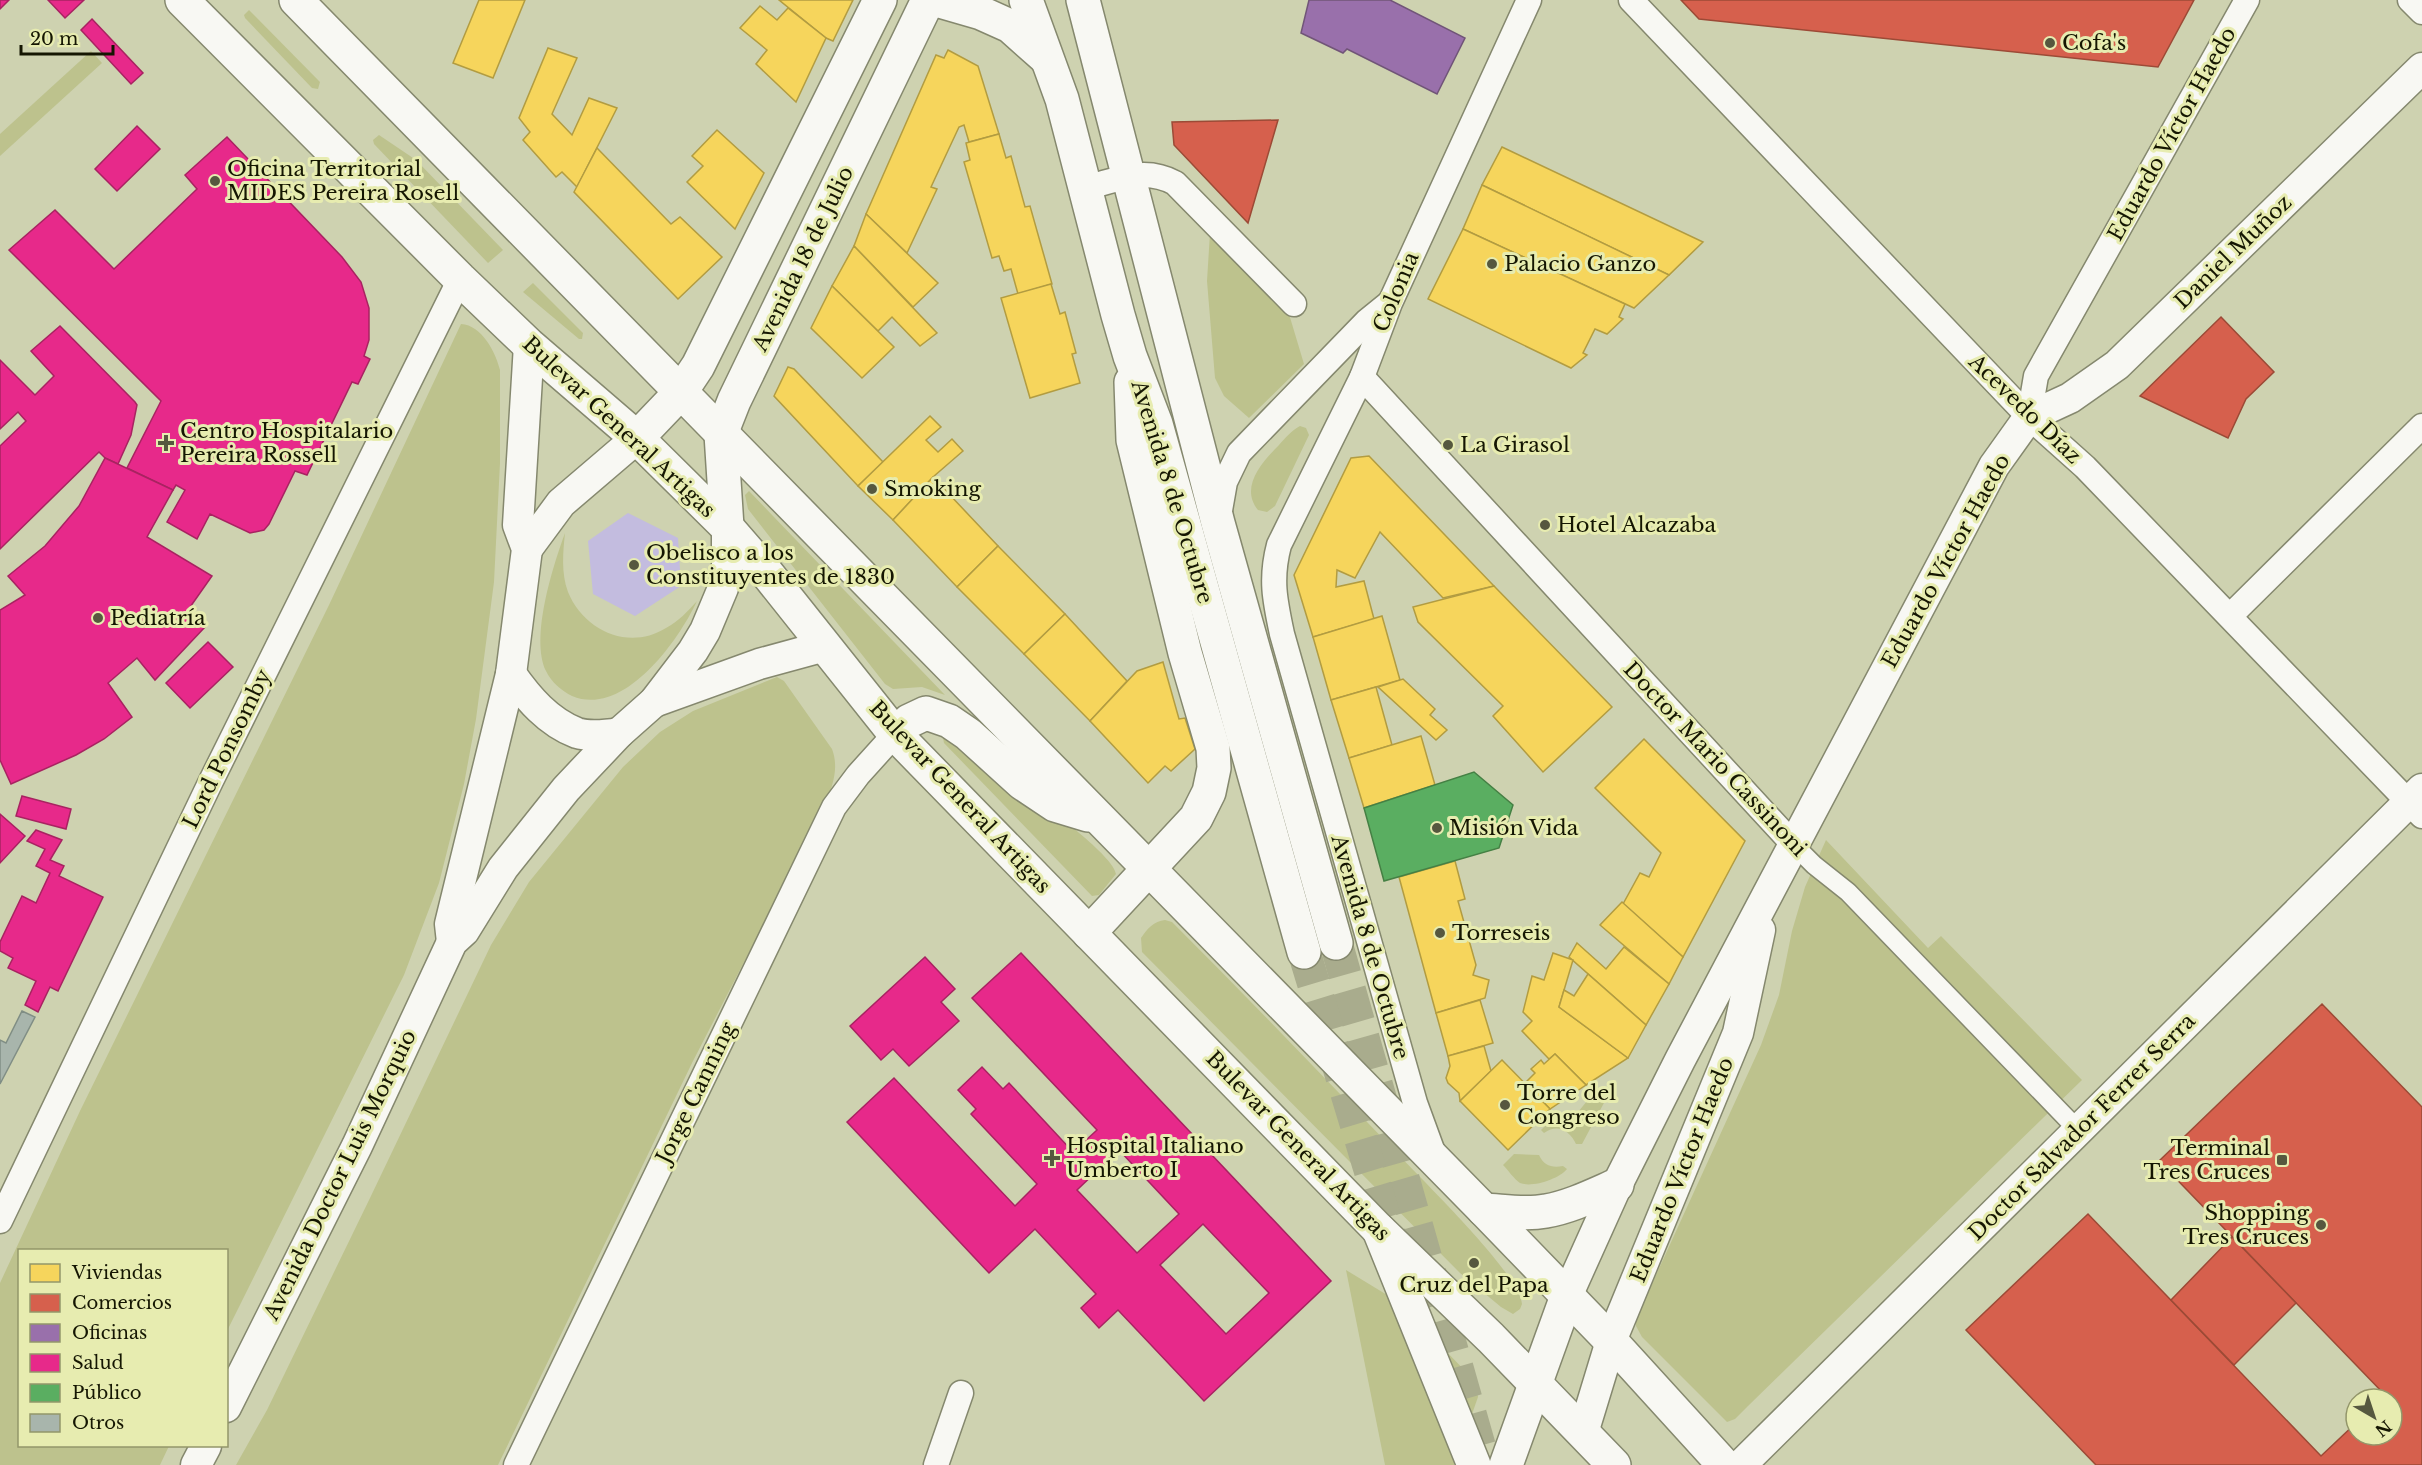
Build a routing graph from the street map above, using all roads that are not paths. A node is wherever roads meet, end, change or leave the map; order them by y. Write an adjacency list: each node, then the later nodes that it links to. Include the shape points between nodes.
1 (182, 0): 17 (main road, Bulevar General Artigas)
2 (296, 0): 23 (main road)
3 (880, 0): 23 (main road, via 698,366)
4 (928, 0): 26 (main road, Avenida 18 de Julio)
5 (936, 0): 13 (main road, via 1010,26)
6 (1026, 0): 13 (main road, Avenida 8 de Octubre)
7 (1083, 0): 15 (main road, Avenida 8 de Octubre)
8 (1529, 0): 18 (street, Colonia)
9 (1631, 0): 24 (street, Acevedo Díaz)
10 (2247, 0): 24 (street, Eduardo Víctor Haedo, via 2036,376)
11 (2410, 0): 12 (street)
12 (2422, 12)
13 (1048, 59): 16 (main road, Avenida 8 de Octubre)
14 (2422, 68): 24 (street, Daniel Muñoz, via 2117,365 2070,398)
15 (1129, 177): 16 (street); 19 (street, via 1161,175 1175,183); 28 (main road, Avenida 8 de Octubre)
16 (1085, 188): 21 (main road, Avenida 8 de Octubre)
17 (460, 279): 20 (main road, Bulevar General Artigas); 51 (street, Lord Ponsomby, via 211,781)
18 (1390, 303): 22 (street, Colonia); 28 (street, Avenida 8 de Octubre, via 1367,321 1239,453 1225,482)
19 (1294, 304)
20 (530, 345): 27 (main road, Bulevar General Artigas); 30 (street, Avenida Doctor Luis Morquio, via 518,525)
21 (1130, 356): 41 (main road, via 1133,440 1185,653 1213,748 1214,768 1209,792 1196,818); 46 (main road, Avenida 8 de Octubre, via 1156,424)
22 (1362, 377): 31 (street, Colonia, via 1279,545); 40 (street, Doctor Mario Cassinoni)
23 (680, 393): 26 (main road); 27 (main road)
24 (2029, 417): 32 (street, Acevedo Díaz, via 2085,467); 40 (street, Eduardo Víctor Haedo, via 1994,466)
25 (2422, 426): 32 (street)
26 (721, 434): 29 (main road, Avenida 18 de Julio); 39 (main road)
27 (637, 438): 29 (main road, Bulevar General Artigas); 30 (street, Avenida Doctor Luis Morquio, via 561,503)
28 (1218, 523): 45 (main road, Avenida 8 de Octubre)
29 (727, 527): 33 (main road, Bulevar General Artigas); 35 (street, Avenida Doctor Luis Morquio, via 727,569 716,608 693,651)
30 (527, 549): 34 (street, Avenida Doctor Luis Morquio)
31 (1273, 586): 48 (street, Avenida 8 de Octubre, via 1282,634 1403,1064)
32 (2230, 616): 38 (street, Acevedo Díaz)
33 (825, 646): 35 (street, Avenida Doctor Luis Morquio, via 759,664); 37 (main road, Bulevar General Artigas)
34 (511, 674): 36 (street, via 536,706 559,724 578,733); 44 (street, Avenida Doctor Luis Morquio, via 450,924)
35 (654, 702): 36 (street, Avenida Doctor Luis Morquio)
36 (619, 733): 44 (street, Avenida Doctor Luis Morquio, via 532,831 503,868 464,931)
37 (895, 734): 39 (main road, via 926,713 949,721 969,734 1022,783 1055,804); 43 (main road, Bulevar General Artigas); 61 (street, Jorge Canning, via 834,807)
38 (2418, 802): 47 (street, Doctor Salvador Ferrer Serra)
39 (1097, 818): 41 (main road)
40 (1794, 845): 42 (street, Eduardo Víctor Haedo); 47 (street, Doctor Mario Cassinoni, via 1848,892)
41 (1149, 869): 43 (main road); 48 (main road)
42 (1764, 903): 49 (street, Eduardo Víctor Haedo); 54 (street, Eduardo Víctor Haedo, via 1738,1033)
43 (1089, 933): 52 (main road, Bulevar General Artigas)
44 (452, 942): 57 (street, Avenida Doctor Luis Morquio, via 357,1146)
45 (1336, 943)
46 (1305, 952)
47 (2078, 1130): 67 (street, Doctor Salvador Ferrer Serra)
48 (1438, 1165): 50 (main road)
49 (1617, 1185): 50 (main road, via 1546,1211); 53 (street, Eduardo Víctor Haedo)
50 (1484, 1210): 53 (main road)
51 (0, 1221)
52 (1379, 1230): 55 (main road, Bulevar General Artigas); 63 (main road)
53 (1567, 1296): 54 (main road); 55 (main road)
54 (1611, 1341): 58 (street, Eduardo Víctor Haedo); 66 (main road)
55 (1536, 1384): 58 (main road, Bulevar General Artigas); 64 (main road)
56 (961, 1393): 62 (street)
57 (228, 1403)
58 (1583, 1433): 65 (main road, Bulevar General Artigas)
59 (205, 1447): 60 (street)
60 (196, 1465)
61 (516, 1465)
62 (936, 1465)
63 (1474, 1465)
64 (1506, 1465)
65 (1614, 1465)
66 (1725, 1465)
67 (1741, 1465)

